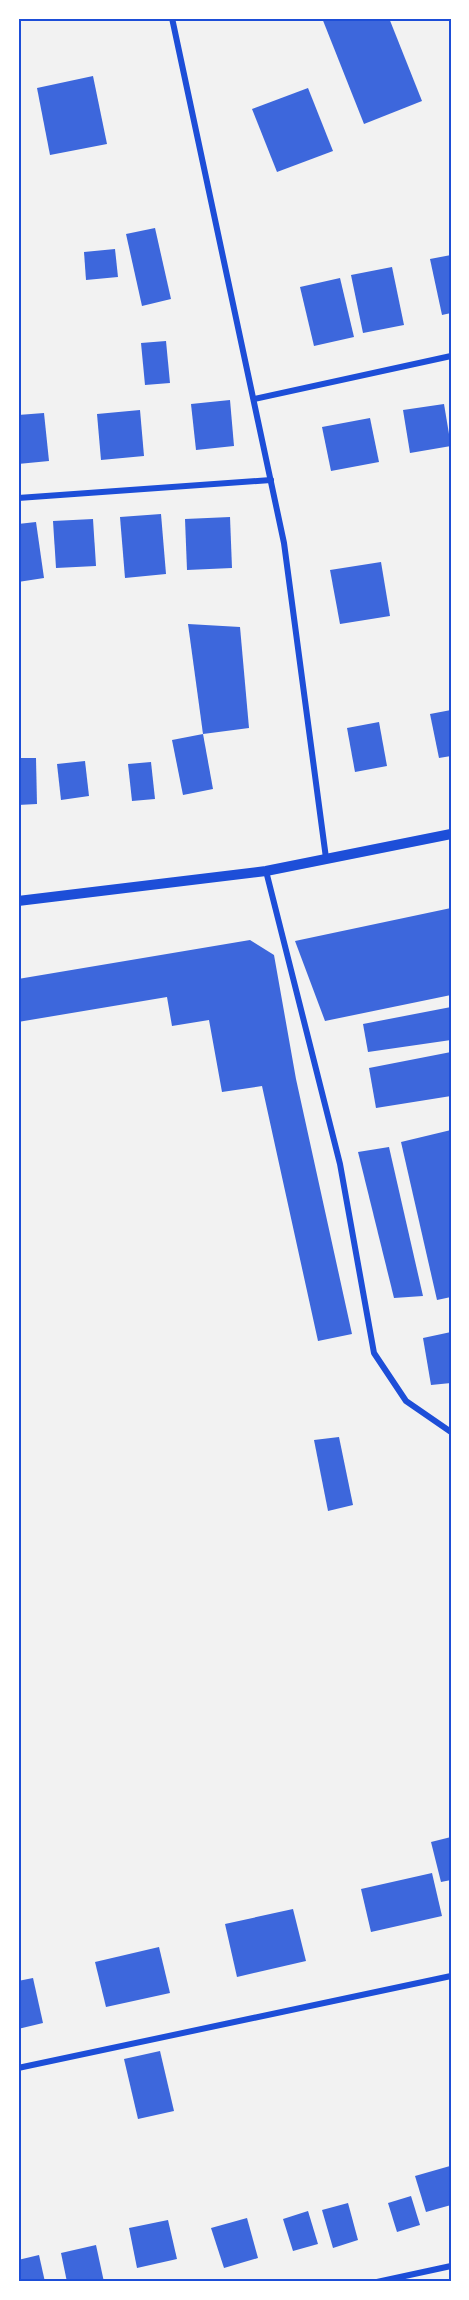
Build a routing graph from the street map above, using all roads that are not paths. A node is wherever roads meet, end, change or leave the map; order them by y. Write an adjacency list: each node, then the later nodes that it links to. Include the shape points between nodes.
1 (172, 18): 3 (street)
2 (451, 356): 3 (street)
3 (254, 399): 4 (street)
4 (271, 480): 5 (street); 7 (street, via 284,543)
5 (18, 498)
6 (451, 834): 7 (street)
7 (326, 858): 8 (street)
8 (266, 872): 9 (street); 10 (street, via 340,1164 374,1353 406,1401)
9 (18, 901)
10 (451, 1432)
11 (451, 1976): 12 (street)
12 (18, 2068)
13 (451, 2266): 14 (street)
14 (376, 2282)

